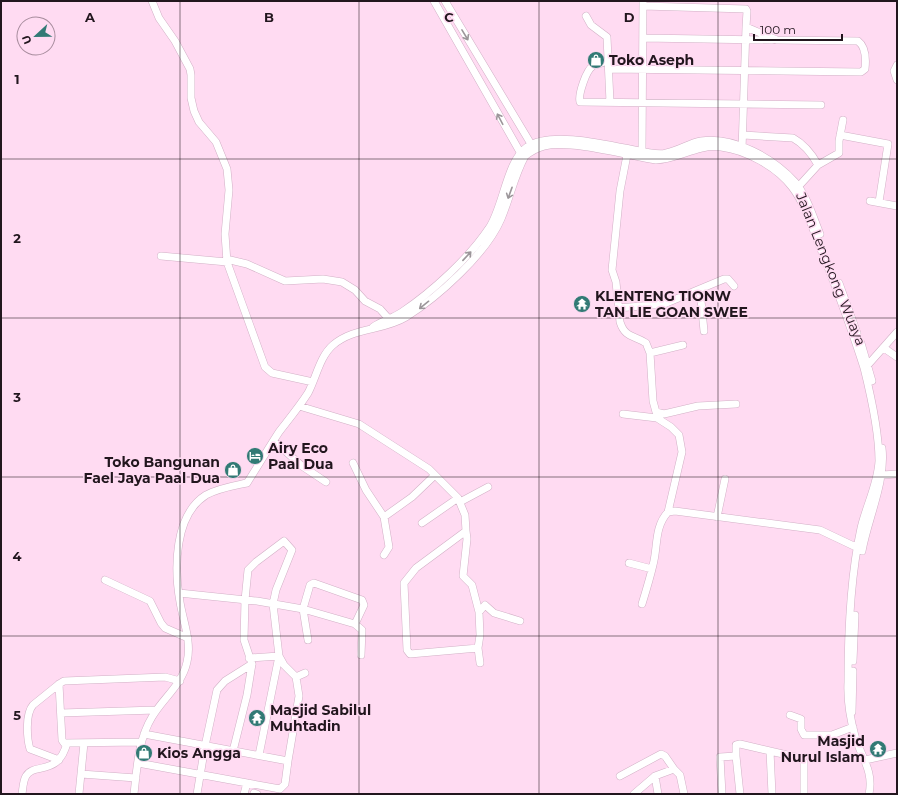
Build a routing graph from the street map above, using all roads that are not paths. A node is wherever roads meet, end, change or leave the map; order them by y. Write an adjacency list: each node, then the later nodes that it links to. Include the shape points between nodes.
1 (152, 1): 34 (street, via 159,18 190,70 194,111 199,122 216,142 227,169 229,190 225,234)
2 (434, 1): 26 (street, one-way to 2)
3 (446, 1): 23 (street, one-way to 23)
4 (643, 4): 6 (street, via 744,8 747,11); 7 (street)
5 (586, 16): 12 (street, via 591,25 607,37)
6 (746, 27): 8 (street); 9 (street)
7 (643, 38): 8 (street); 13 (street)
8 (746, 39): 9 (street); 14 (street)
9 (777, 40): 14 (street, via 858,41 863,47 865,69 861,72)
10 (602, 63): 16 (street, via 595,64 589,70 579,101)
11 (897, 65): 15 (street, via 894,71)
12 (609, 70): 13 (street); 16 (street)
13 (642, 70): 14 (street); 17 (street)
14 (746, 72): 18 (street)
15 (897, 80)
16 (610, 102): 17 (street)
17 (642, 102): 18 (street); 25 (street)
18 (745, 103): 19 (street); 21 (street)
19 (821, 106)
20 (843, 120): 22 (street)
21 (743, 135): 24 (street); 28 (street, via 793,138 800,142)
22 (840, 135): 28 (street, via 838,155); 31 (street, via 888,144)
23 (531, 144): 25 (street, Jalan Lengkong Wuaya, via 551,139); 26 (street, Jalan Lengkong Wuaya)
24 (742, 150): 25 (street, Jalan Lengkong Wuaya, via 726,142 708,141 694,143 666,154); 27 (street, Jalan Lengkong Wuaya, via 710,146 664,159); 29 (street, Jalan Lengkong Wuaya, via 775,166); 47 (street, Jalan Lengkong Wuaya, via 791,185 808,218)
25 (642, 151)
26 (520, 152): 37 (street, Jalan Lengkong Wuaya, one-way to 26, via 468,255 491,226)
27 (627, 155): 37 (street, Jalan Lengkong Wuaya, one-way to 37, via 558,145 543,146 530,152 522,161 502,217 487,244); 38 (street, via 620,191 612,270 616,282)
28 (818, 165): 29 (street)
29 (798, 187): 47 (street, Jalan Lengkong Wuaya, via 816,224)
30 (870, 201): 31 (street)
31 (879, 202): 32 (street)
32 (897, 206)
33 (161, 256): 34 (street)
34 (226, 260): 39 (street, via 246,264 285,281 342,282 356,290 365,301 380,309); 48 (street, via 268,371)
35 (734, 286): 36 (street, via 728,279 724,279)
36 (700, 290): 38 (street, via 664,304); 41 (street)
37 (433, 291): 39 (street, Jalan Lengkong Wuaya, via 401,313); 40 (street, Jalan Lengkong Wuaya, one-way to 40, via 421,307 396,322)
38 (618, 308): 45 (street, via 622,329 632,338 646,343)
39 (388, 318): 40 (street, Jalan Lengkong Wuaya)
40 (369, 330): 48 (street, via 349,335 332,346)
41 (704, 331)
42 (897, 332): 44 (street)
43 (683, 345): 45 (street)
44 (884, 348): 46 (street); 47 (street)
45 (650, 353): 49 (street, via 656,412 664,414 698,406)
46 (897, 357)
47 (866, 366): 56 (street, Jalan Lengkong Wuaya, via 882,447); 66 (street, Jalan Lengkong Wuaya, via 879,460)
48 (313, 382): 50 (street)
49 (736, 404)
50 (299, 406): 52 (street); 55 (street, via 363,426)
51 (623, 414): 61 (street, via 657,418 679,435 682,452)
52 (274, 441): 58 (street, via 302,466); 71 (street, via 247,483 217,490 206,495 193,507 186,519 180,540 177,571)
53 (353, 463): 62 (street, via 366,490)
54 (897, 474): 56 (street)
55 (436, 475): 60 (street); 62 (street, via 412,497)
56 (882, 475): 93 (street, Jalan Lengkong Wuaya, via 862,550 854,623)
57 (725, 479): 63 (street)
58 (326, 482)
59 (488, 487): 60 (street)
60 (459, 500): 64 (street); 65 (street, via 466,515)
61 (668, 512): 63 (street); 69 (street, via 659,528)
62 (384, 517): 67 (street, via 389,547)
63 (717, 517): 66 (street, via 820,530)
64 (422, 523)
65 (466, 531): 76 (street, via 463,576 472,585); 81 (street, via 416,568 404,583 407,650 410,654)
66 (858, 548): 93 (street, Jalan Lengkong Wuaya, via 849,625 848,703)
67 (384, 555)
68 (629, 564): 69 (street)
69 (652, 569): 74 (street)
70 (105, 580): 79 (street, via 150,601 165,628)
71 (179, 593): 72 (street); 79 (street)
72 (244, 600): 73 (street); 73 (street, via 250,567 284,541 292,550); 84 (street, via 244,640)
73 (273, 604): 75 (street); 83 (street)
74 (642, 604)
75 (303, 609): 78 (street); 78 (street, via 310,585 316,583 362,600 364,605); 80 (street)
76 (479, 612): 77 (street, via 485,605 494,613); 81 (street)
77 (520, 622)
78 (355, 624): 82 (street, via 362,630)
79 (188, 638): 88 (street, via 190,652)
80 (308, 640)
81 (478, 648): 85 (street)
82 (361, 655)
83 (278, 656): 84 (street); 87 (street); 103 (street)
84 (250, 661): 99 (street, via 220,686); 100 (street, via 247,695)
85 (480, 663)
86 (305, 673): 87 (street)
87 (296, 677): 107 (street, via 299,696)
88 (180, 681): 89 (street, via 165,677 64,681); 90 (street)
89 (59, 684): 91 (street); 105 (street, via 33,705 28,717 30,750)
90 (156, 710): 91 (street); 95 (street)
91 (61, 713): 97 (street, via 62,740)
92 (790, 715): 94 (street, via 801,719 804,735 832,735)
93 (851, 715): 94 (street, Jalan Lengkong Wuaya)
94 (854, 727): 106 (street, Jalan Lengkong Wuaya)
95 (144, 734): 96 (street); 99 (street)
96 (141, 742): 98 (street); 108 (street)
97 (67, 743): 98 (street); 105 (street)
98 (84, 743): 110 (street)
99 (205, 746): 100 (street); 111 (street)
100 (233, 751): 103 (street)
101 (770, 751): 104 (street, via 736,745); 127 (street); 128 (street, via 803,759)
102 (897, 753): 106 (street)
103 (259, 754): 107 (street)
104 (736, 756): 125 (street, via 720,756); 126 (street)
105 (59, 760): 117 (street, via 29,772)
106 (865, 760): 129 (street, Jalan Lengkong Wuaya, via 870,776)
107 (288, 761): 116 (street, via 285,784)
108 (138, 763): 111 (street); 114 (street)
109 (674, 769): 112 (street, via 661,754); 113 (street); 124 (street, via 680,775)
110 (80, 774): 114 (street); 118 (street)
111 (200, 775): 115 (street); 120 (street)
112 (620, 776)
113 (655, 776): 122 (street); 123 (street)
114 (136, 778): 119 (street)
115 (247, 783): 116 (street); 121 (street)
116 (280, 791)
117 (22, 794)
118 (79, 794)
119 (136, 794)
120 (197, 794)
121 (244, 794)
122 (634, 794)
123 (658, 794)
124 (684, 794)
125 (722, 794)
126 (740, 794)
127 (772, 794)
128 (804, 794)
129 (869, 794)

